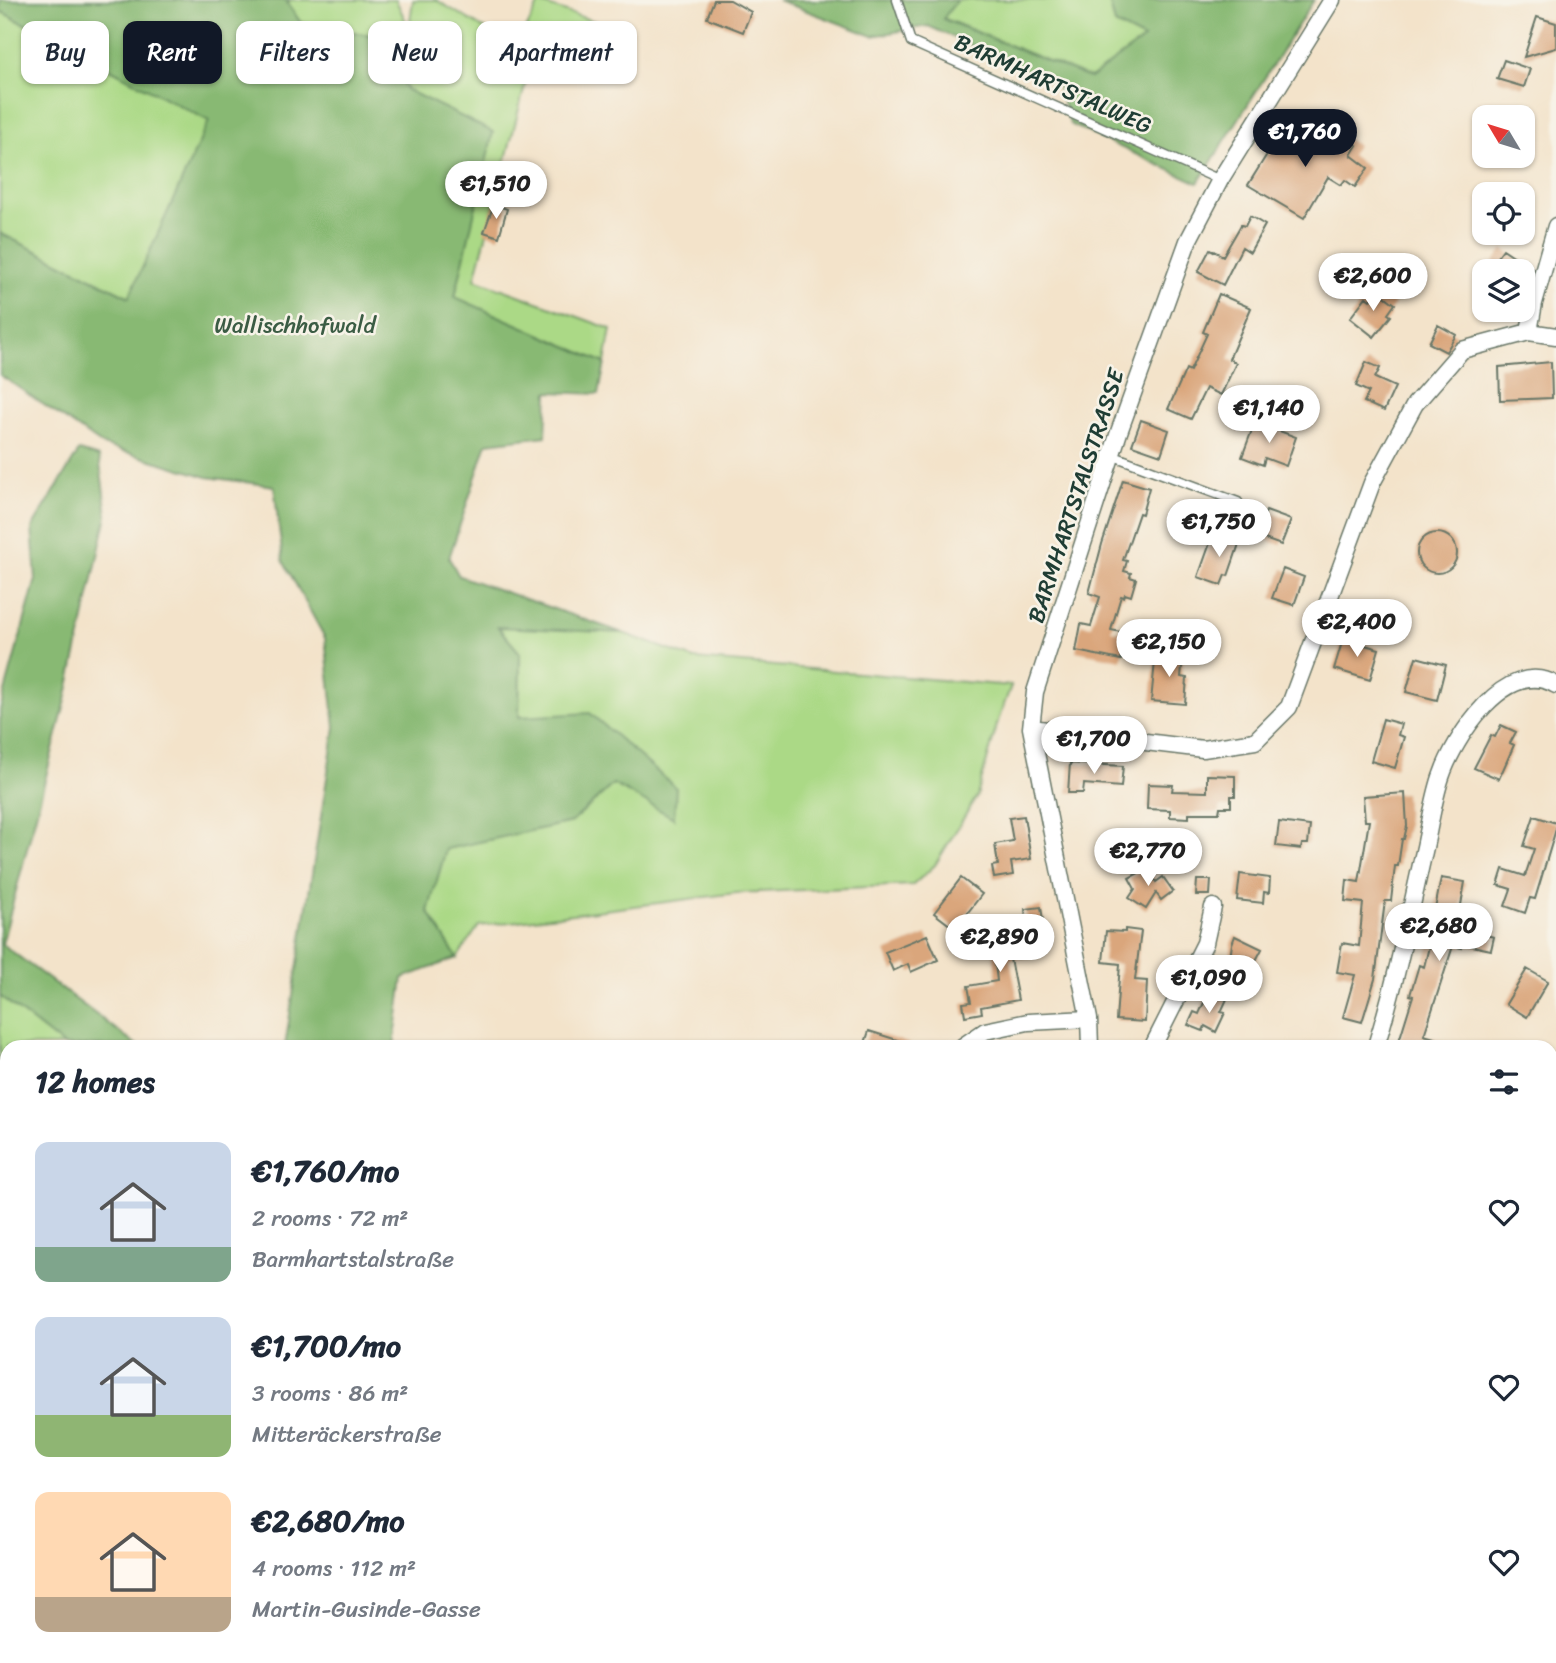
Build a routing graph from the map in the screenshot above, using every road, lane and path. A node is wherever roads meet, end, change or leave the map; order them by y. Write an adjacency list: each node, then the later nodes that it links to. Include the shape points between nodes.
1 (897, 0): 3 (lane, BARMHARTSTALWEG, via 911,42)
2 (1332, 0): 3 (street, BARMHARTSTALSTRASSE)
3 (1220, 180): 7 (street, BARMHARTSTALSTRASSE, via 1188,241)
4 (1556, 226): 5 (street)
5 (1529, 332): 6 (street); 10 (street, via 1462,350 1415,404 1371,483 1289,707 1255,741 1203,749)
6 (1556, 336)
7 (1111, 455): 8 (lane); 10 (street, BARMHARTSTALSTRASSE, via 1035,692)
8 (1238, 502)
9 (1555, 684): 16 (street, via 1537,680 1513,683 1487,701 1441,776)
10 (1031, 728): 12 (street, BARMHARTSTALSTRASSE)
11 (1213, 907): 15 (street, via 1205,943)
12 (1089, 1019): 13 (street, via 1028,1022 985,1031); 14 (street, BARMHARTSTALSTRASSE)
13 (972, 1040)
14 (1090, 1040)
15 (1156, 1040)
16 (1378, 1040)

